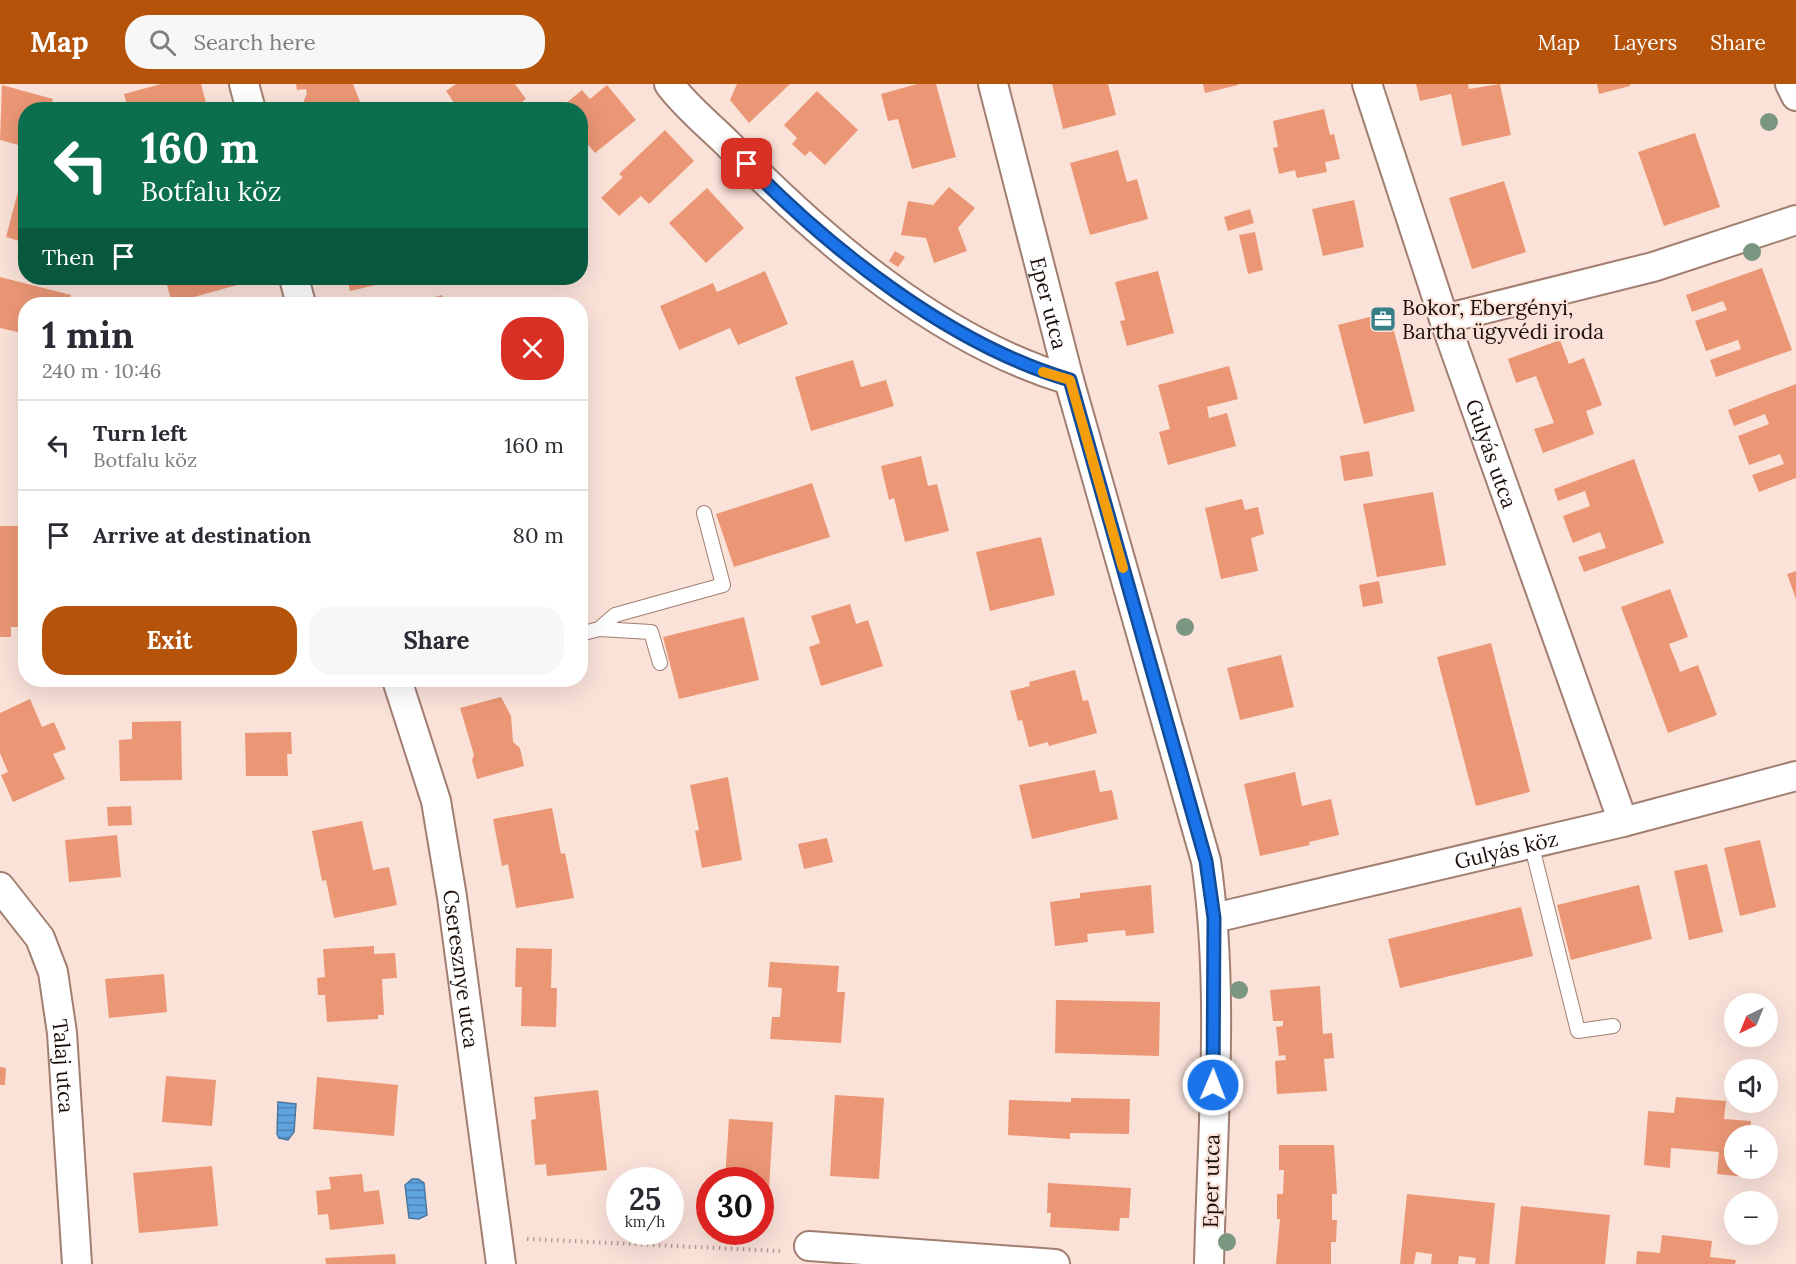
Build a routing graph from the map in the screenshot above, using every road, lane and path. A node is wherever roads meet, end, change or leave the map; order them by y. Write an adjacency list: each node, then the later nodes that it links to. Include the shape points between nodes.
1 (244, 84): 7 (street)
2 (669, 84): 10 (street, via 792,209 915,306 1027,367)
3 (993, 84): 10 (street, Eper utca)
4 (1367, 84): 9 (street, Gulyás utca)
5 (1790, 84): 6 (street)
6 (1796, 96)
7 (249, 102)
8 (1796, 220): 9 (street, via 1653,267)
9 (1444, 319): 17 (street, Gulyás utca)
10 (1070, 380): 20 (street, Eper utca, via 1206,861)
11 (704, 513): 12 (lane, via 723,585 615,615)
12 (599, 629): 13 (lane); 14 (lane, via 651,632)
13 (588, 632)
14 (660, 663)
15 (400, 687): 25 (street, Cseresznye utca, via 436,801)
16 (1796, 776): 17 (street, Gulyás köz)
17 (1623, 822): 18 (street, Gulyás köz)
18 (1531, 843): 20 (street, Gulyás köz); 21 (lane, via 1578,1031)
19 (0, 887): 24 (street, Talaj utca, via 40,938 53,972 62,1034)
20 (1214, 918): 27 (street, Eper utca)
21 (1613, 1026)
22 (554, 1240): 23 (path, via 801,1252)
23 (809, 1246): 26 (street)
24 (77, 1264)
25 (501, 1264)
26 (1055, 1264)
27 (1209, 1264)

